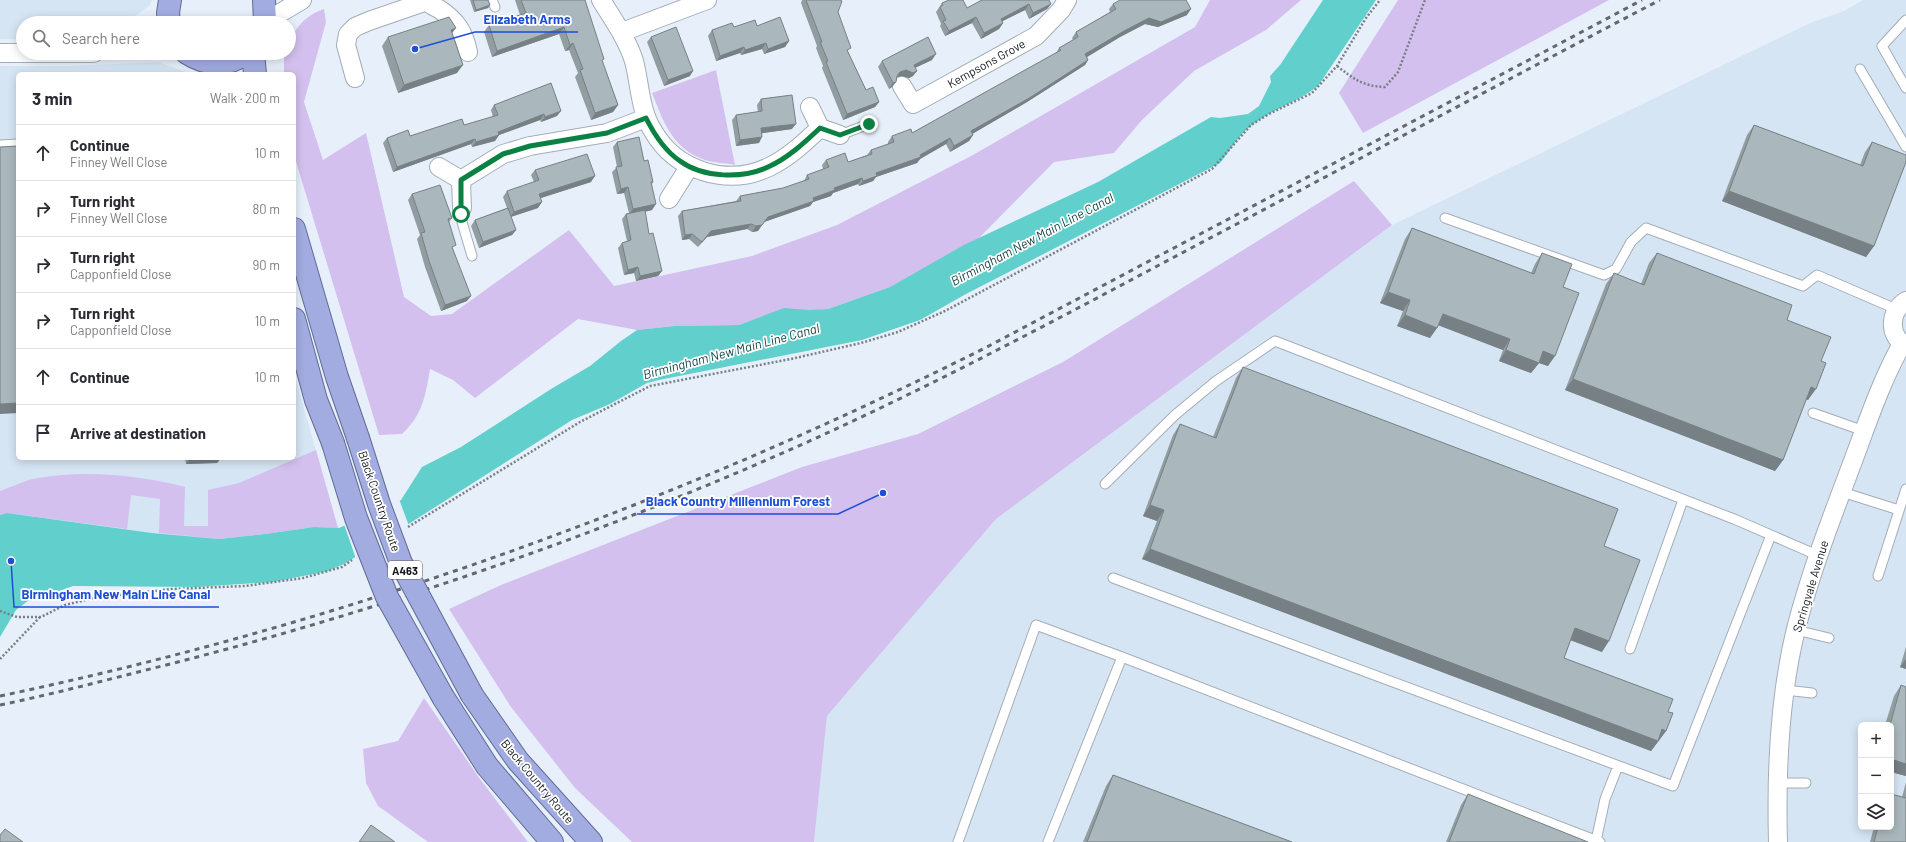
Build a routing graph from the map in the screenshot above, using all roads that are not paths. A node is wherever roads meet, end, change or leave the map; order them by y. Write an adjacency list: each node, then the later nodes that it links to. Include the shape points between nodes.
1 (170, 0): 8 (highway)
2 (264, 0): 9 (highway)
3 (302, 0): 10 (street)
4 (427, 0): 13 (street, via 429,5 458,24); 22 (street, via 355,27 348,34 346,45)
5 (601, 0): 12 (street)
6 (706, 0): 12 (street)
7 (1067, 0): 23 (street, Kempsons Grove, via 1036,36 913,104)
8 (168, 16)
9 (265, 16)
10 (276, 16)
11 (1906, 20): 24 (lane, via 1882,46)
12 (622, 32): 26 (street, via 633,60)
13 (468, 52)
14 (0, 53): 15 (street)
15 (16, 53)
16 (201, 60): 19 (highway)
17 (233, 60): 19 (highway)
18 (254, 60): 21 (highway)
19 (213, 68)
20 (1860, 69): 32 (lane)
21 (255, 72)
22 (355, 78)
23 (902, 86)
24 (1906, 88)
25 (810, 107): 28 (street)
26 (646, 118): 34 (street, via 662,145); 35 (street, via 607,133 530,146 503,154)
27 (869, 124): 29 (lane)
28 (820, 128): 29 (street); 34 (street, via 786,157 749,174 728,175 703,172)
29 (840, 135)
30 (16, 144): 31 (lane)
31 (0, 145)
32 (1906, 147)
33 (439, 167): 35 (street)
34 (689, 167): 36 (street)
35 (461, 180): 37 (street)
36 (669, 199)
37 (462, 208): 40 (lane, via 462,222)
38 (1445, 218): 41 (lane, via 1604,275 1616,269 1631,242 1646,228 1803,286 1817,275)
39 (296, 236): 65 (highway, Black Country Route / A463, bridge, via 337,377 401,563 472,695 518,761)
40 (472, 256)
41 (1901, 305): 43 (street, Springvale Avenue, via 1892,324 1897,338)
42 (296, 326): 64 (highway, A463, bridge, via 316,400 333,443 356,518 387,597 443,697 487,766)
43 (1904, 345): 45 (street, Springvale Avenue, via 1893,361)
44 (1813, 413): 45 (lane)
45 (1864, 432): 48 (street, Springvale Avenue)
46 (1105, 484): 49 (lane, via 1216,380 1275,341)
47 (1906, 489): 50 (lane)
48 (1842, 492): 50 (lane); 52 (street, Springvale Avenue)
49 (1683, 500): 51 (lane); 57 (lane)
50 (1899, 510): 53 (lane)
51 (1770, 535): 52 (lane); 61 (lane, via 1673,786)
52 (1817, 555): 55 (street, Springvale Avenue)
53 (1878, 576)
54 (1113, 578): 61 (lane)
55 (1796, 630): 56 (lane); 59 (street, Springvale Avenue)
56 (1829, 638)
57 (1630, 648)
58 (1122, 657): 66 (lane, via 1036,625); 67 (lane); 68 (lane)
59 (1785, 690): 60 (lane); 62 (street, Springvale Avenue)
60 (1812, 693)
61 (1618, 766): 68 (lane, via 1605,799)
62 (1778, 783): 63 (lane); 69 (street, Springvale Avenue)
63 (1806, 783)
64 (552, 842)
65 (591, 842)
66 (958, 842)
67 (1048, 842)
68 (1598, 842)
69 (1778, 842)

